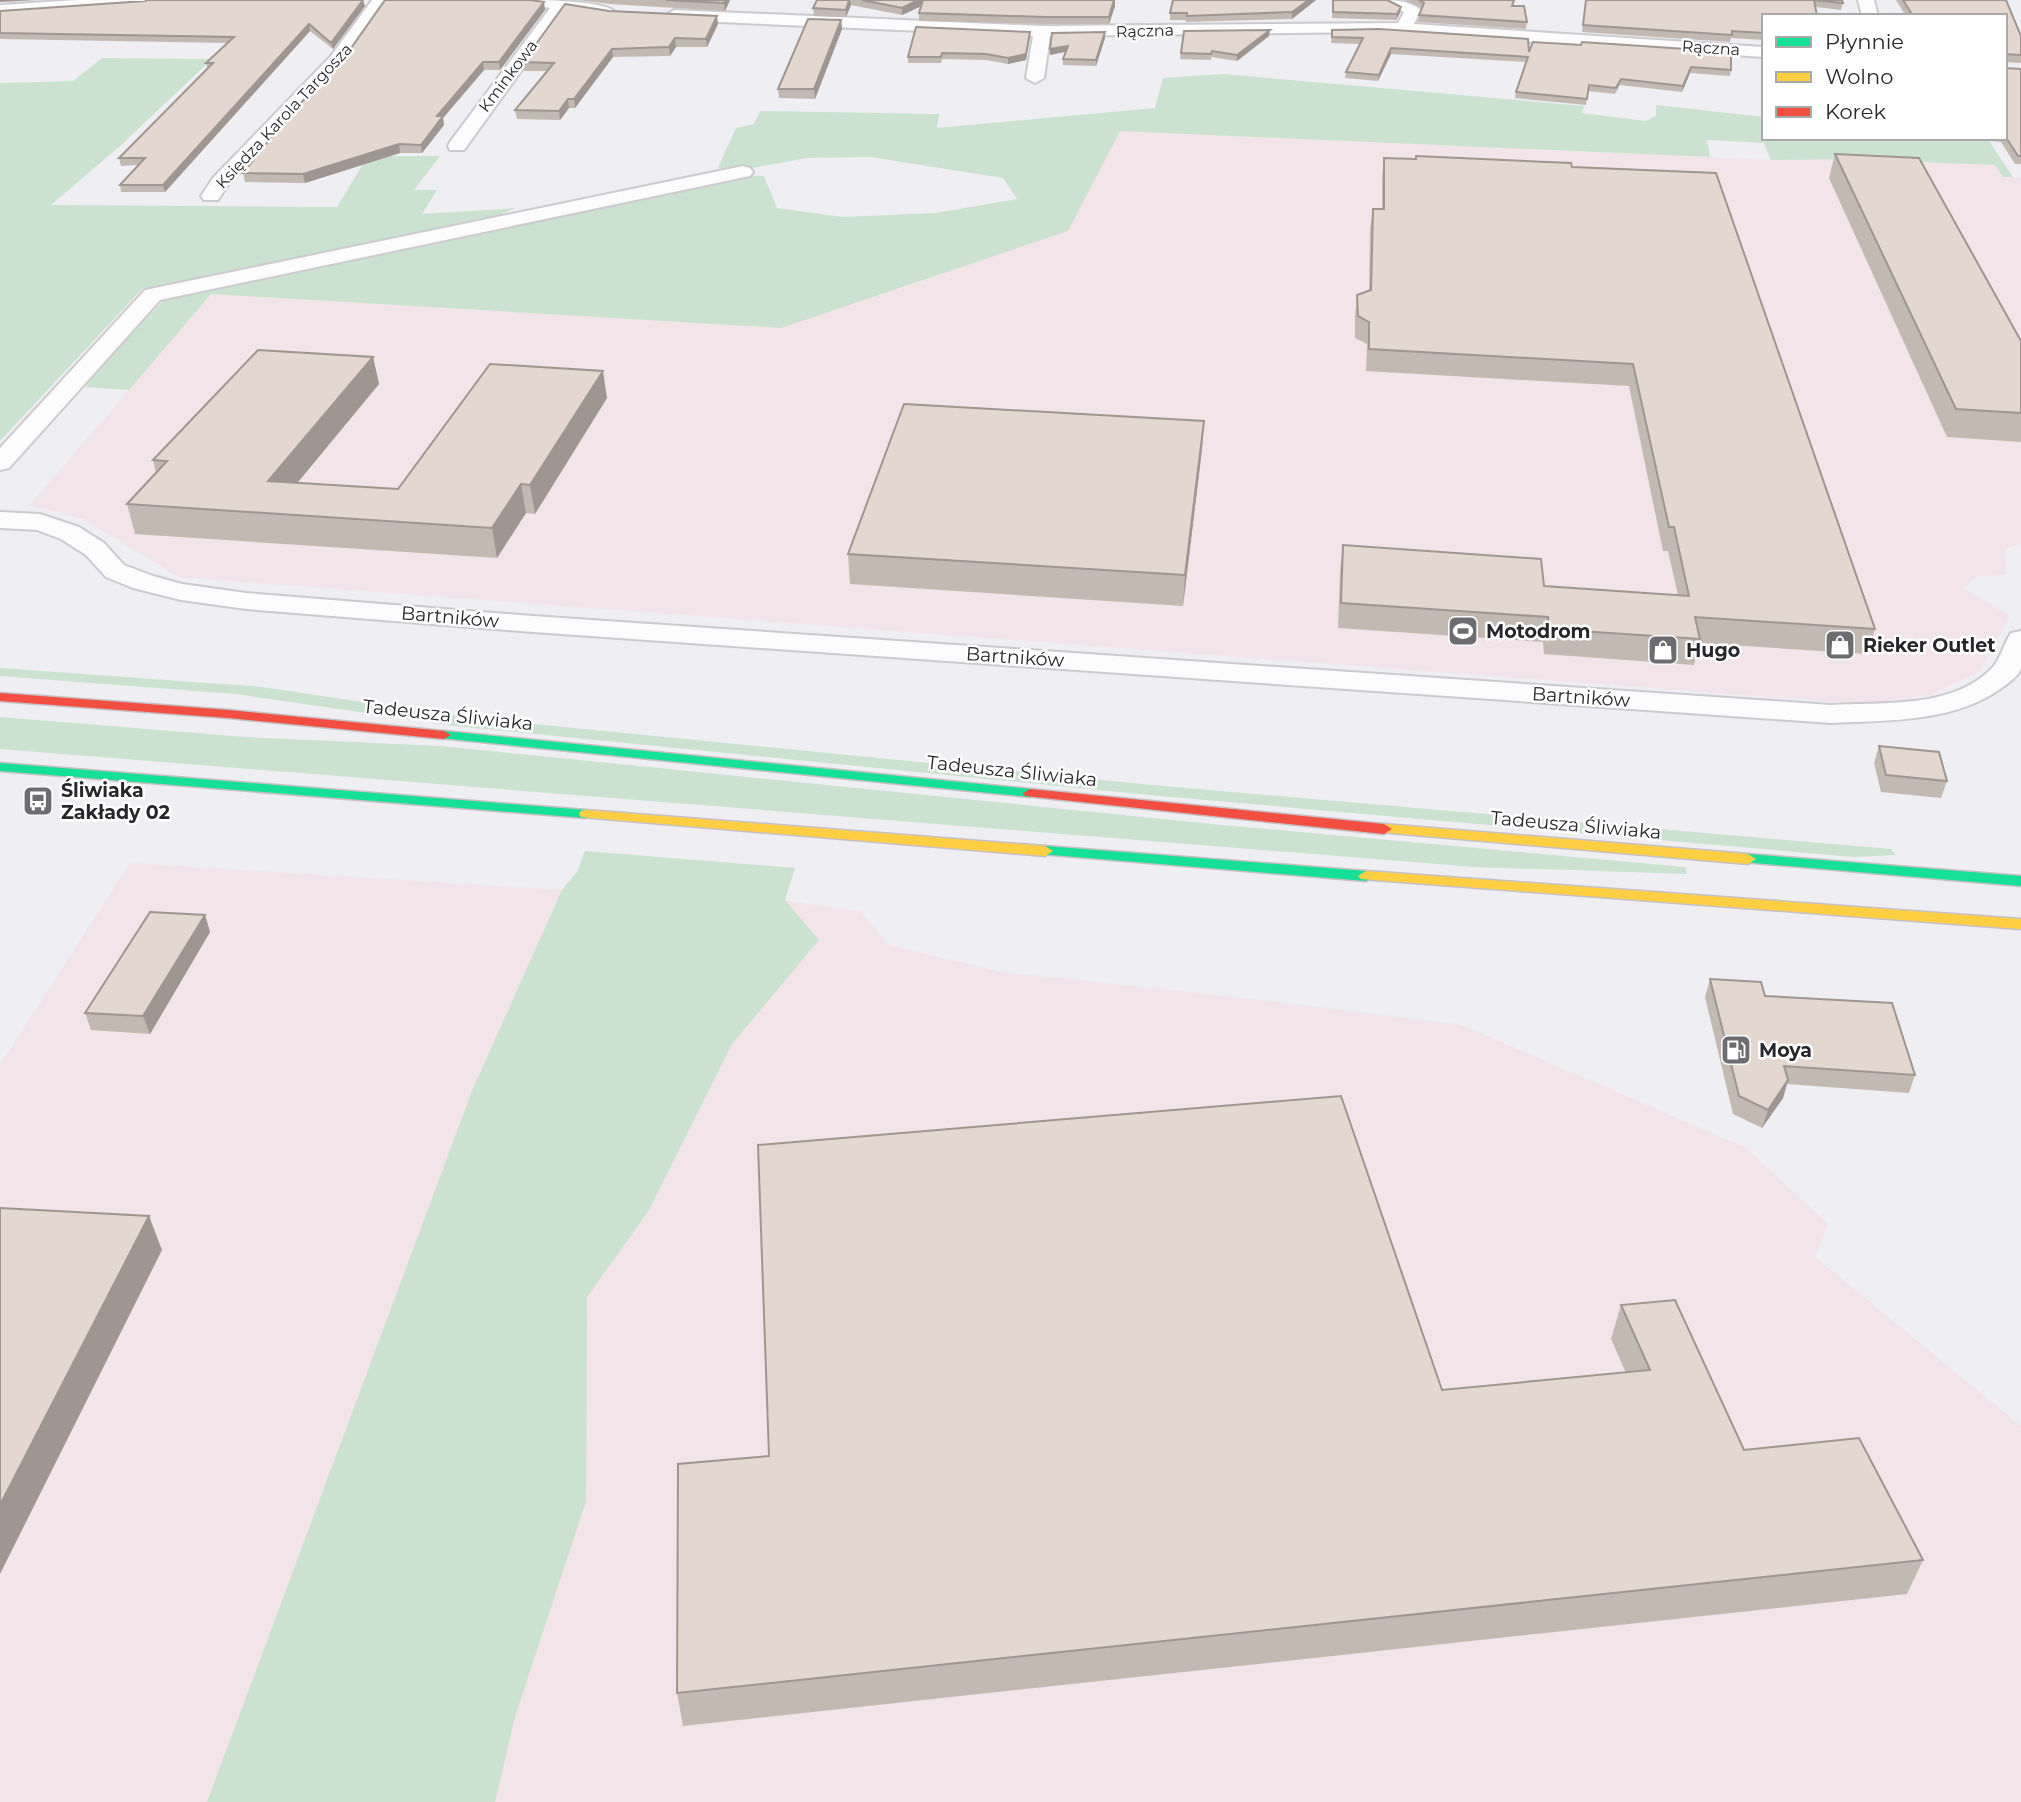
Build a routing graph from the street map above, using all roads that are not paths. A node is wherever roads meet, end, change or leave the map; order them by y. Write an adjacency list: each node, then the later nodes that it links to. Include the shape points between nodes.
1 (146, 0): 7 (street)
2 (380, 0): 16 (street, Księdza Karola Targosza, via 350,45)
3 (526, 0): 6 (street)
4 (1385, 0): 5 (street)
5 (1417, 5): 10 (street)
6 (560, 6): 8 (street); 14 (street, Kminkowa)
7 (0, 10)
8 (623, 12)
9 (663, 14): 11 (street, Rączna)
10 (1403, 30): 11 (street, Rączna, via 1307,26); 12 (street, Rączna)
11 (1042, 31): 13 (street)
12 (1762, 52)
13 (1035, 78)
14 (457, 146)
15 (743, 172): 17 (street, via 153,295)
16 (211, 197)
17 (0, 463)
18 (0, 520): 19 (street, Bartników, via 40,522 70,533 95,549 116,571 143,582 246,600 1830,714 1924,707 1970,697 2004,671)
19 (2021, 639)
20 (0, 697): 22 (main road, Tadeusza Śliwiaka, via 229,714 1414,832)
21 (0, 767): 23 (main road)
22 (2021, 881)
23 (2021, 925)

